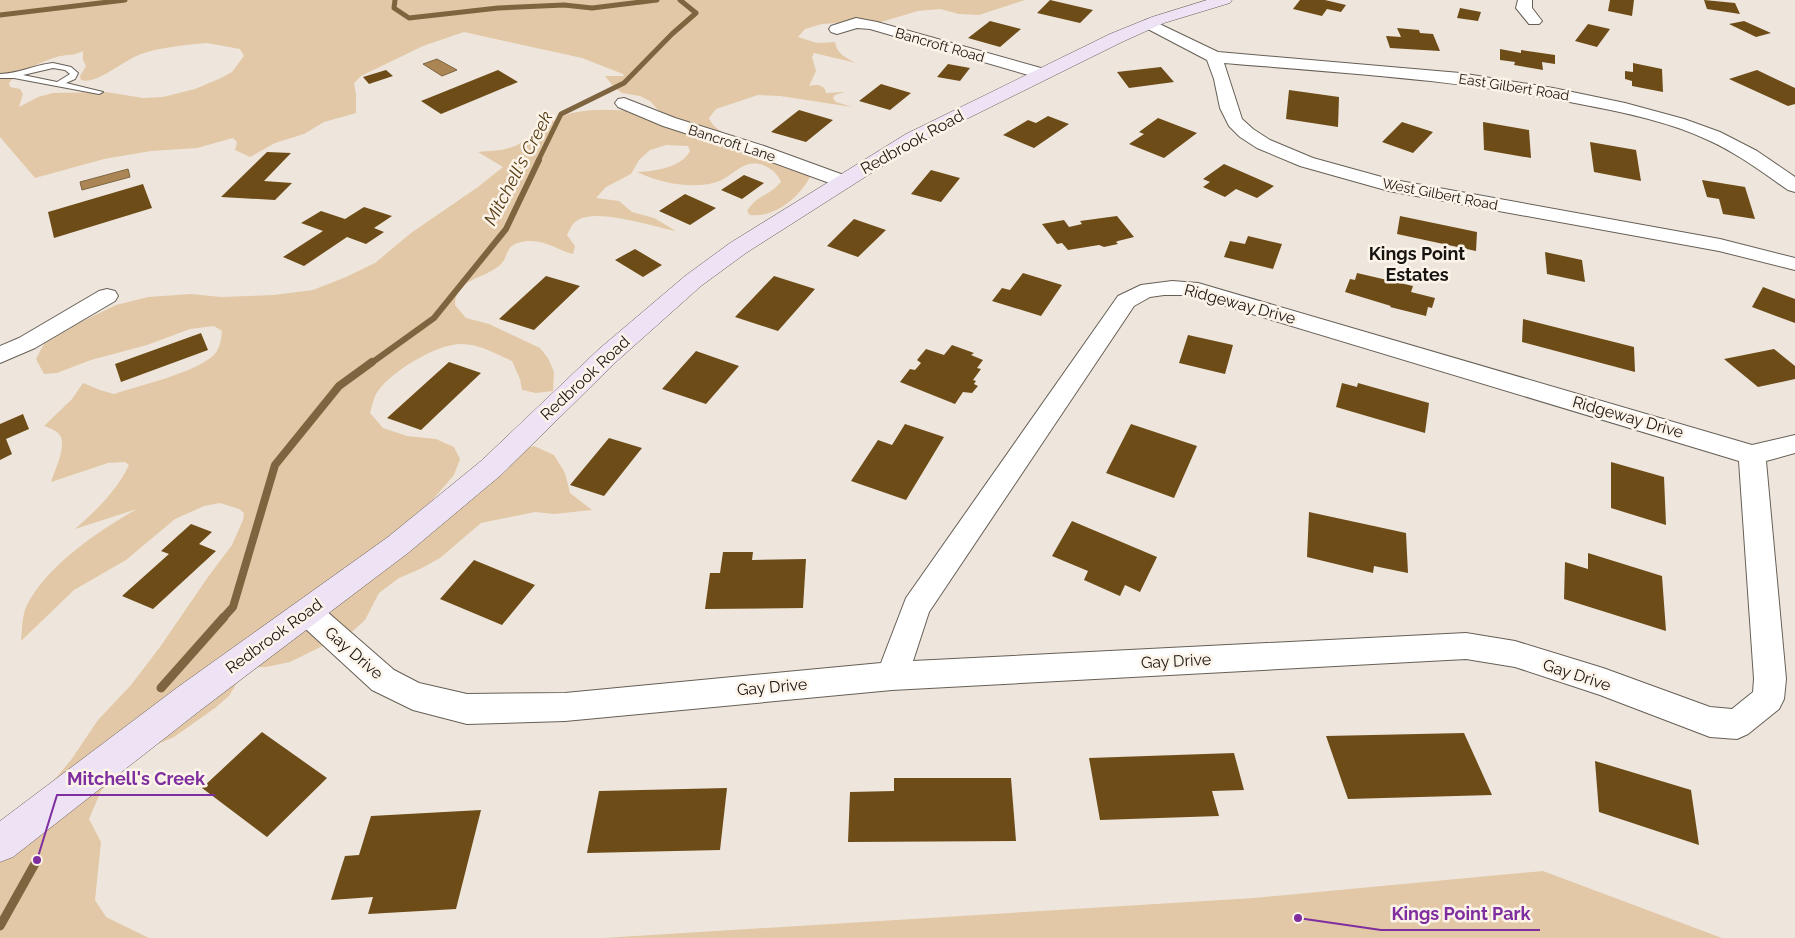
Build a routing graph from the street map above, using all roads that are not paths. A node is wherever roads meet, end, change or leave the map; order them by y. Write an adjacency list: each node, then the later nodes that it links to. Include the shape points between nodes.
1 (1224, 0): 4 (main road, Redbrook Road)
2 (1525, 0): 3 (street, via 1524,8)
3 (1534, 21)
4 (1148, 24): 6 (street); 7 (main road, Redbrook Road)
5 (837, 29): 7 (street, Bancroft Road, via 856,24 871,25)
6 (1214, 57): 14 (street, East Gilbert Road, via 1460,78 1574,97 1678,123 1714,136 1750,155); 15 (street, West Gilbert Road, via 1235,122 1254,138 1308,162 1348,176 1720,245)
7 (1042, 74): 13 (main road, Redbrook Road, via 913,138)
8 (0, 76): 9 (lane)
9 (14, 76): 10 (lane); 10 (lane, via 48,66 71,70 74,73 72,77)
10 (60, 84): 11 (lane)
11 (100, 92)
12 (624, 102): 13 (street, Bancroft Lane, via 669,122)
13 (842, 181): 20 (main road, Redbrook Road, via 693,281 608,354 492,468 398,545)
14 (1795, 186)
15 (1795, 264)
16 (107, 296): 17 (street, via 27,343)
17 (0, 355)
18 (1795, 444): 19 (street)
19 (1752, 455): 21 (street, Ridgeway Drive, via 1190,288 1159,286 1126,301 1109,325 916,607); 21 (street, Gay Drive, via 1770,679 1768,699 1737,724 1710,722 1603,682 1515,654 1466,646)
20 (307, 612): 21 (street, Gay Drive, via 382,680 414,696 467,709 565,707); 22 (main road, Redbrook Road)
21 (892, 676)
22 (0, 844)

